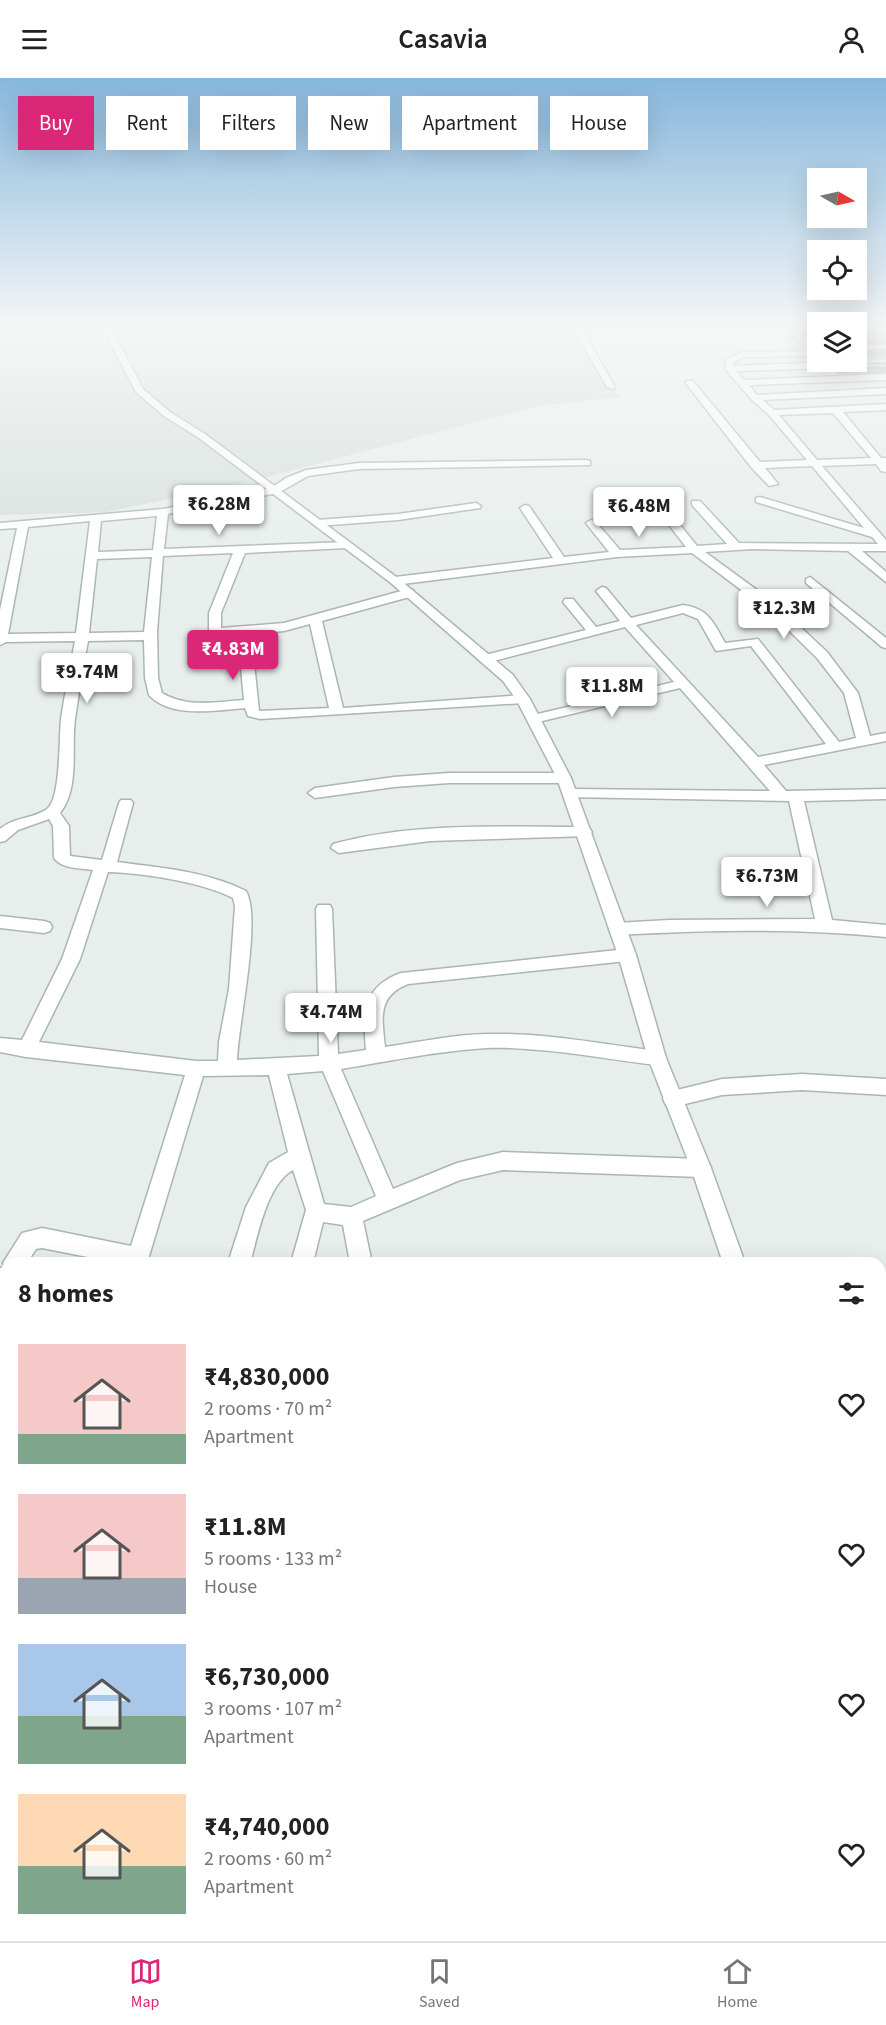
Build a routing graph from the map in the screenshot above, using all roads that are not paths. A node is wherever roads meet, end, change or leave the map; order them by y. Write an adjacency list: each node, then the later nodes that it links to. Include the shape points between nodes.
1 (163, 411): 12 (street)
2 (712, 411): 10 (street)
3 (770, 411): 6 (street)
4 (816, 411): 6 (street)
5 (837, 411): 9 (street)
6 (772, 413): 8 (street)
7 (586, 463): 12 (street, via 359,466 306,473)
8 (815, 463): 9 (street); 10 (street); 24 (street)
9 (884, 464)
10 (755, 465): 11 (street)
11 (773, 484)
12 (274, 491): 17 (street); 20 (street)
13 (760, 500): 24 (street)
14 (696, 503): 28 (street)
15 (476, 506): 20 (street)
16 (525, 508): 34 (street)
17 (163, 512): 19 (street); 31 (street)
18 (663, 512): 29 (street)
19 (96, 520): 22 (street); 33 (street)
20 (317, 523): 25 (street)
21 (591, 523): 32 (street)
22 (24, 525): 23 (street); 47 (street)
23 (0, 526)
24 (876, 535): 27 (street)
25 (347, 545): 30 (street); 36 (street)
26 (849, 546): 27 (street); 28 (street); 35 (street)
27 (886, 547)
28 (737, 548): 29 (street)
29 (694, 549): 32 (street); 56 (street, via 772,607 822,655 851,693)
30 (240, 550): 31 (street); 43 (street, via 215,614 215,632)
31 (158, 554): 33 (street); 46 (street)
32 (617, 554): 34 (street)
33 (92, 556): 45 (street)
34 (560, 560): 36 (street)
35 (886, 578)
36 (395, 581): 39 (street)
37 (810, 581): 48 (street)
38 (602, 591): 42 (street)
39 (409, 593): 41 (street); 49 (street)
40 (569, 602): 44 (street)
41 (315, 619): 43 (street); 53 (street)
42 (627, 623): 44 (street); 50 (street); 57 (street, via 695,609 721,648 754,642)
43 (244, 631): 52 (street)
44 (593, 631): 49 (street)
45 (82, 636): 46 (street); 47 (street); 65 (street, via 60,803)
46 (150, 636): 52 (street, via 151,683 163,700 189,706)
47 (0, 639)
48 (886, 644)
49 (486, 659): 51 (street, via 508,678)
50 (682, 684): 54 (street); 58 (street)
51 (523, 699): 53 (street); 54 (street)
52 (251, 704): 53 (street, via 253,713 260,715)
53 (337, 712)
54 (534, 719): 59 (street)
55 (886, 736): 56 (street)
56 (864, 741): 57 (street)
57 (836, 747): 58 (street)
58 (756, 762): 63 (street)
59 (564, 778): 60 (street, via 449,778); 61 (street)
60 (315, 793)
61 (570, 794): 63 (street); 66 (street)
62 (886, 794): 63 (street)
63 (788, 796): 72 (street)
64 (126, 803): 69 (street)
65 (52, 813): 67 (street, via 13,826); 69 (street, via 61,826 62,858)
66 (584, 832): 68 (street, via 401,838); 74 (street)
67 (0, 837)
68 (339, 848)
69 (105, 866): 78 (street, via 71,959); 84 (street, via 180,876 222,886 240,895 243,906 238,989)
70 (324, 909): 81 (street)
71 (0, 922): 73 (street)
72 (825, 926): 74 (street); 75 (street)
73 (44, 927)
74 (617, 929): 76 (street)
75 (886, 931)
76 (627, 955): 79 (street, via 407,978 394,983 382,992 374,1016); 80 (street)
77 (0, 1045): 78 (street)
78 (26, 1050): 83 (street)
79 (376, 1056): 80 (street, via 489,1041); 81 (street)
80 (657, 1058): 86 (street)
81 (329, 1063): 82 (street); 89 (street)
82 (276, 1067): 84 (street); 87 (street)
83 (196, 1069): 84 (street); 94 (street, via 165,1167 161,1193)
84 (226, 1069)
85 (886, 1087): 86 (street, via 802,1082 734,1086)
86 (673, 1100): 88 (street)
87 (299, 1156): 90 (street); 95 (street, via 276,1169 256,1207)
88 (701, 1168): 89 (street, via 503,1161 457,1172); 98 (street)
89 (388, 1201): 91 (street)
90 (316, 1210): 91 (street); 96 (street)
91 (352, 1216): 97 (street)
92 (18, 1257): 93 (street, via 30,1240 42,1238)
93 (124, 1257)
94 (138, 1257)
95 (241, 1257)
96 (304, 1257)
97 (361, 1257)
98 (732, 1257)

